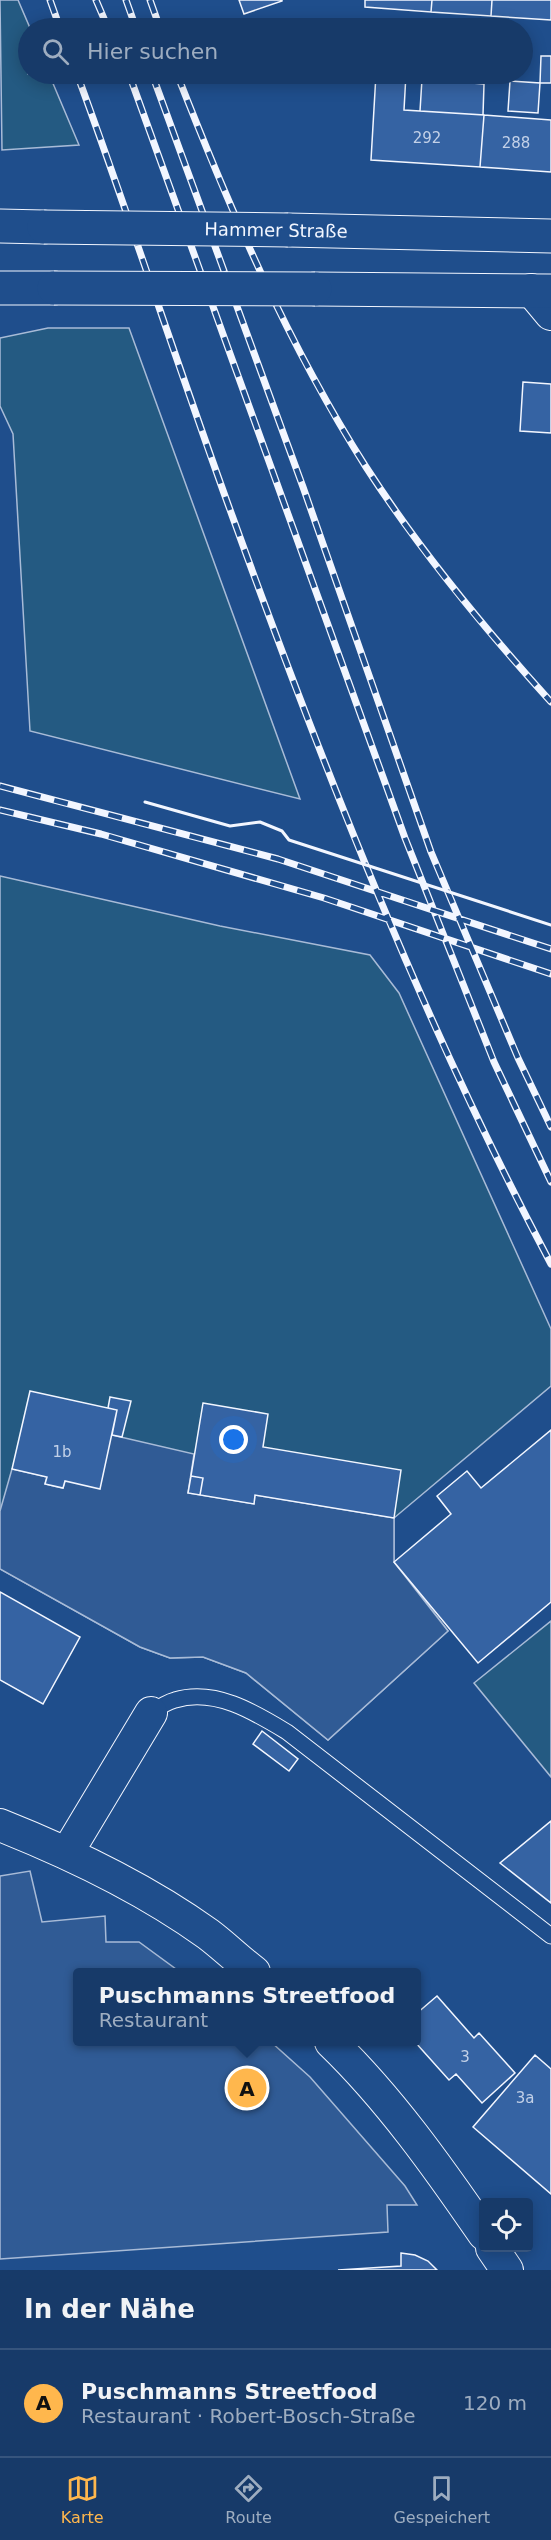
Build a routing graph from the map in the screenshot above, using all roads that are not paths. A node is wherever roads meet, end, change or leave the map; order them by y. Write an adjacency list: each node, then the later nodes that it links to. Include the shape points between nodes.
1 (0, 226): 2 (main road, Hammer Straße, bridge)
2 (551, 236)
3 (0, 288): 4 (main road, bridge)
4 (541, 290): 5 (street)
5 (551, 314)
6 (151, 1713): 8 (street); 9 (lane, via 173,1700 197,1695 255,1713 287,1732)
7 (0, 1825): 8 (street)
8 (67, 1853): 10 (street, via 140,1890 208,1934)
9 (551, 1936)
10 (249, 1968)
11 (335, 2046): 12 (street, via 361,2071)
12 (479, 2228)
13 (495, 2252): 14 (street)
14 (507, 2270)

